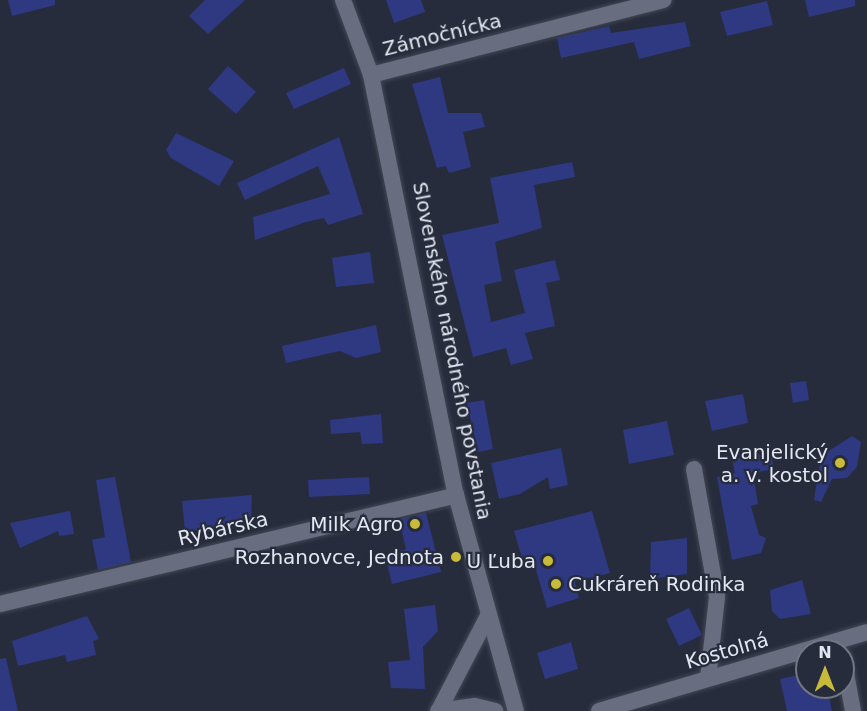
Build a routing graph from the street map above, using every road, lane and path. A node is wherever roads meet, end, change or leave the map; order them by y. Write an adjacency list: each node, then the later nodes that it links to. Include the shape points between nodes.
1 (343, 0): 3 (street, Slovenského národného povstania)
2 (664, 0): 3 (street, Zámočnícka)
3 (371, 75): 5 (street, Slovenského národného povstania)
4 (694, 470): 9 (street, via 717,597)
5 (456, 495): 6 (street, Rybárska); 7 (street, Slovenského národného povstania)
6 (0, 604)
7 (488, 616): 10 (street); 12 (street, Slovenského národného povstania)
8 (795, 660): 9 (street, Kostolná)
9 (708, 679): 13 (street, Kostolná)
10 (439, 710): 11 (street, via 475,706)
11 (495, 711)
12 (516, 711)
13 (599, 711)

